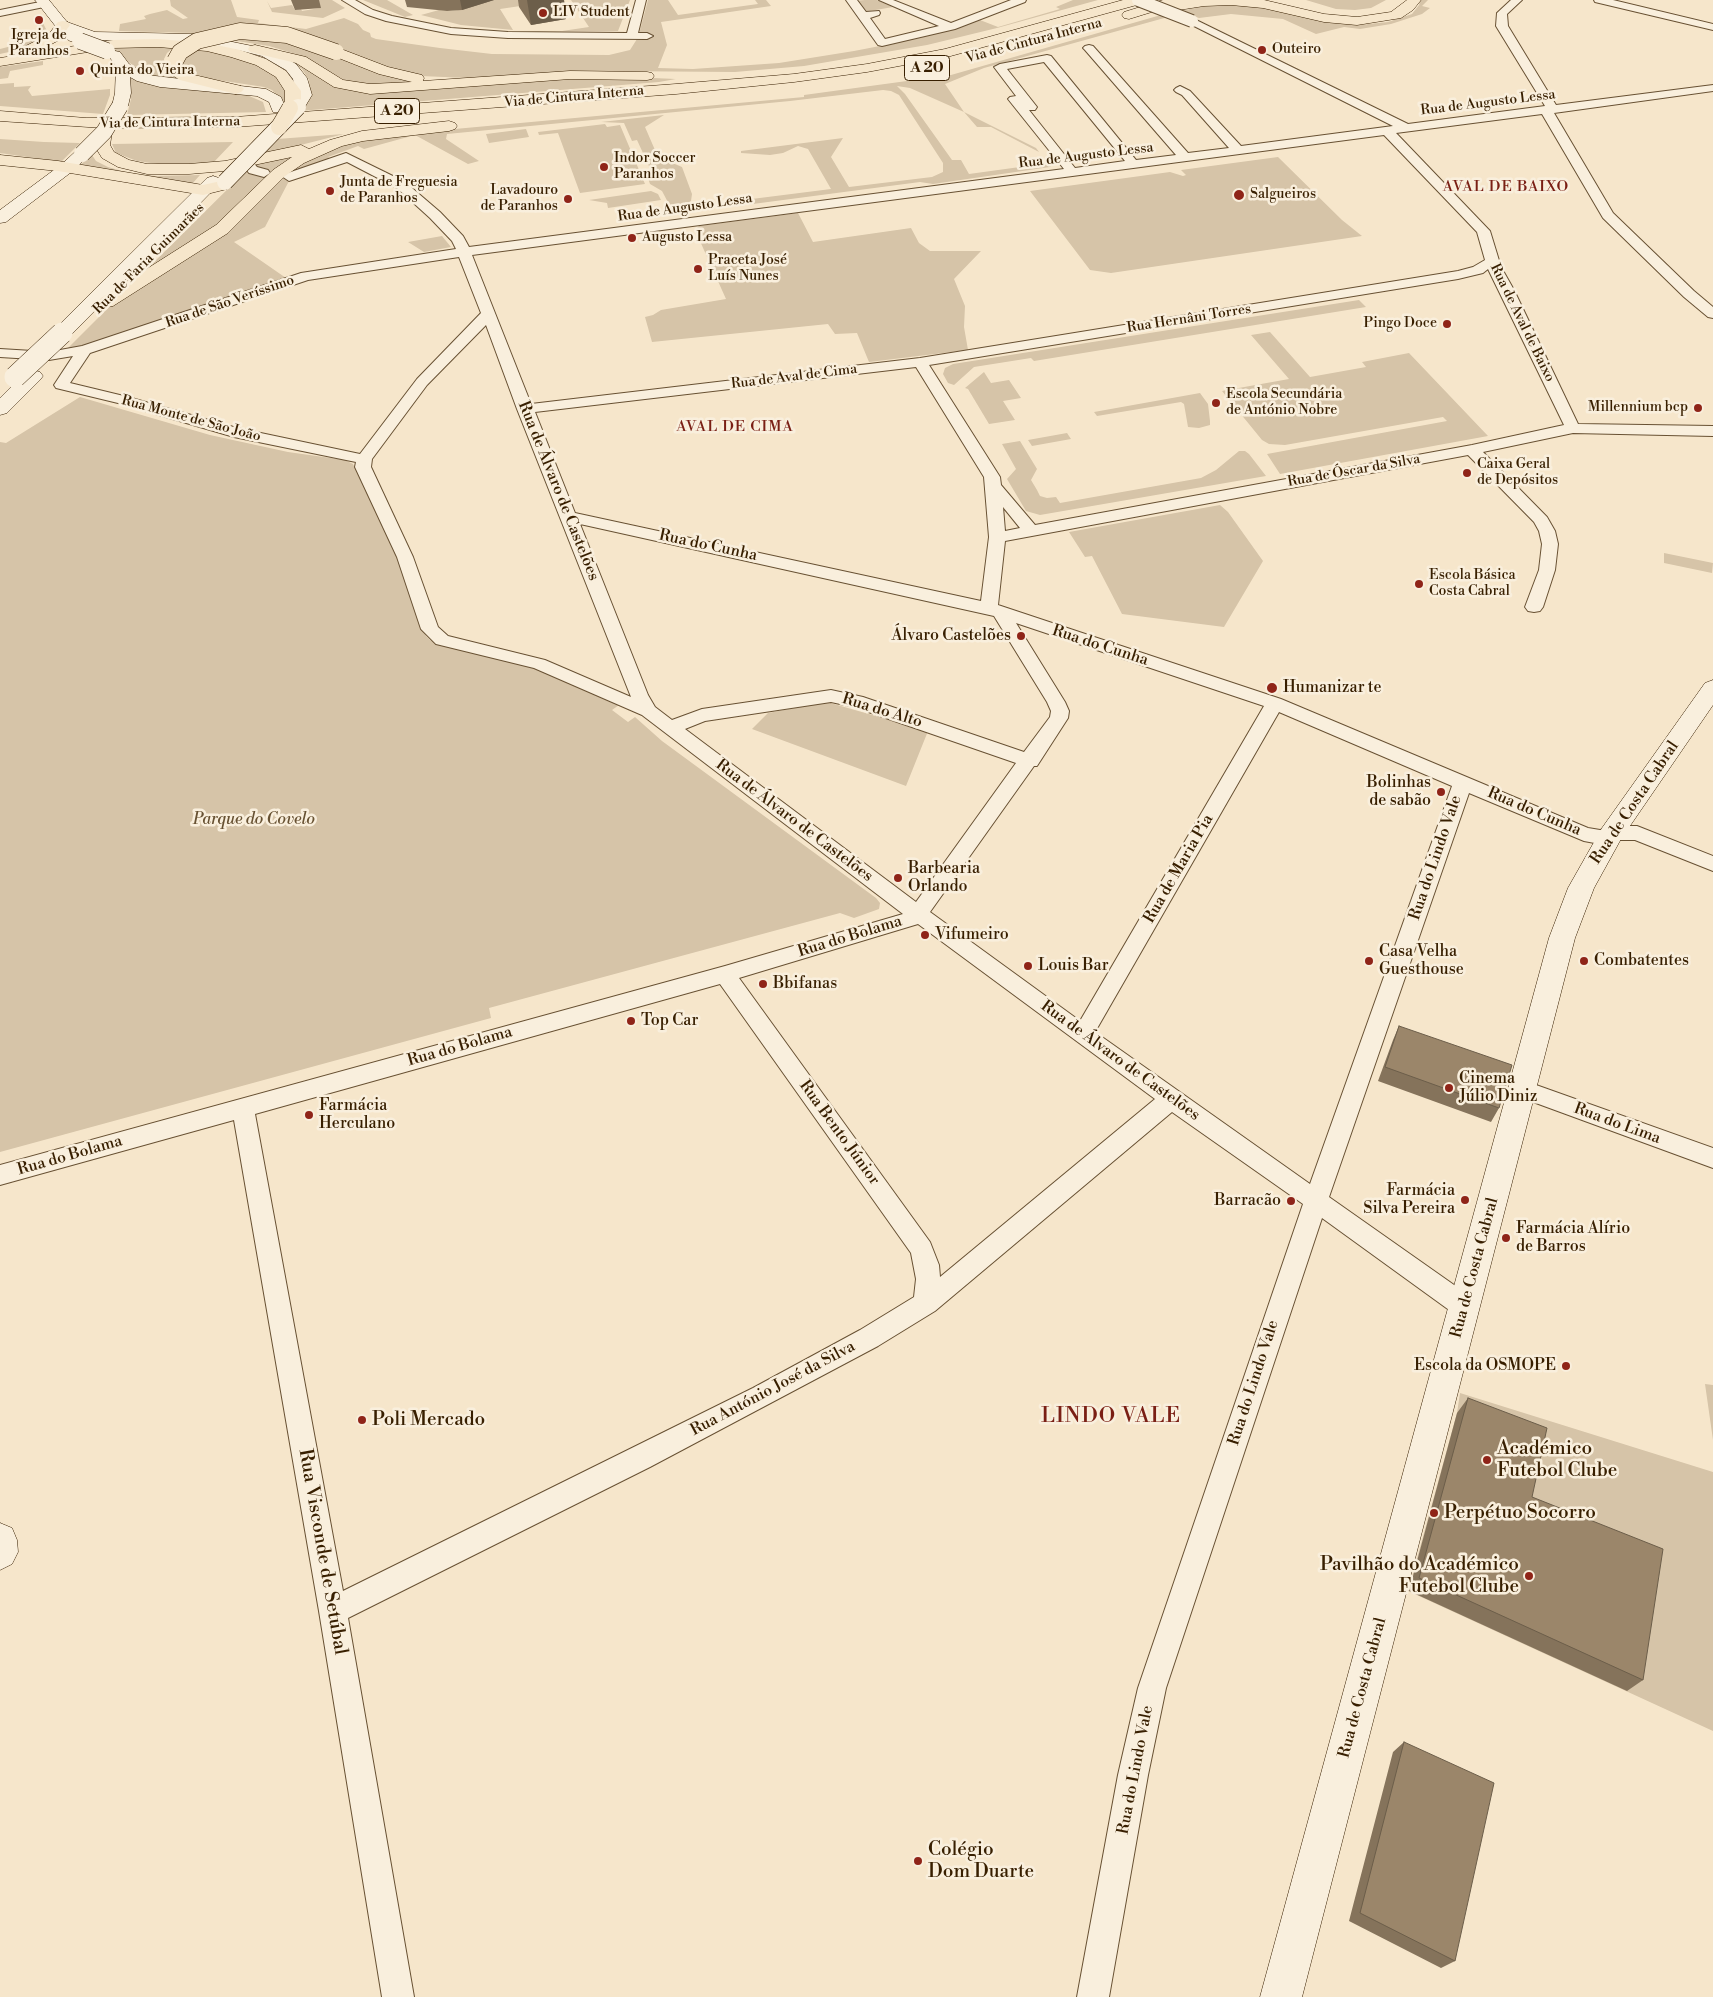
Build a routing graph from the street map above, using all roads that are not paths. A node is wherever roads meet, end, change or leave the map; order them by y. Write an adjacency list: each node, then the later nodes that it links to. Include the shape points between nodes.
1 (63, 0): 14 (main road)
2 (347, 0): 23 (street, via 390,19 443,30 504,35)
3 (641, 0): 23 (street)
4 (851, 0): 19 (street)
5 (884, 0): 17 (street)
6 (991, 0): 16 (street)
7 (1021, 0): 16 (street)
8 (1177, 0): 15 (highway, Via de Cintura Interna / A 20)
9 (1292, 0): 10 (highway, via 1321,11 1355,14 1384,10)
10 (1396, 0)
11 (1414, 0): 15 (highway, via 1396,15 1357,21 1231,0)
12 (1518, 0): 41 (street, via 1502,13 1502,26)
13 (1599, 0): 22 (street)
14 (44, 2): 18 (street); 20 (main road)
15 (1137, 5): 31 (highway, Via de Cintura Interna / A 20, via 947,53); 36 (highway, Via de Cintura Interna / A 20, via 991,54 895,74 806,87); 37 (street, bridge, via 1192,21)
16 (1007, 6): 21 (street)
17 (902, 8): 19 (street); 21 (street)
18 (0, 13)
19 (863, 16): 21 (street, via 882,43)
20 (63, 25): 26 (main road, via 95,36 193,38); 27 (highway, via 54,37 34,48); 29 (main road, bridge, via 69,34 106,51 121,60)
21 (951, 27)
22 (1713, 27)
23 (632, 36): 24 (street)
24 (647, 36)
25 (1089, 48): 50 (street)
26 (255, 49): 32 (highway, via 301,60 330,80 358,88); 40 (main road, via 278,58 300,78 304,95)
27 (0, 56)
28 (0, 62): 40 (highway, via 113,44 207,47 235,52 280,74 293,91 293,101)
29 (123, 66): 34 (main road, via 150,80); 48 (main road, bridge, via 120,106)
30 (1000, 67): 39 (street); 53 (street, via 1047,58 1080,104); 56 (street, via 992,70)
31 (794, 78): 32 (highway, via 607,75); 43 (highway, Via de Cintura Interna / A 20, via 235,122 86,123)
32 (470, 82): 34 (highway, bridge, via 406,77 287,35 264,32 240,31 196,41 180,52 175,60 177,72 185,77)
33 (1713, 88): 41 (street, Rua de Augusto Lessa)
34 (236, 89): 40 (main road, via 268,94)
35 (1180, 90): 49 (street)
36 (670, 99): 38 (highway, Via de Cintura Interna / A 20); 42 (highway)
37 (1351, 102): 46 (street); 47 (street, Rua de Aval de Baixo)
38 (613, 104): 44 (highway); 48 (highway, Via de Cintura Interna / A 20, via 247,132)
39 (1031, 107)
40 (288, 108): 58 (main road, Rua de Faria Guimarães, via 273,116); 58 (main road, Rua de Faria Guimarães, bridge, via 279,127)
41 (1549, 110): 46 (street, Rua de Augusto Lessa); 66 (street, via 1608,215)
42 (575, 112)
43 (0, 116)
44 (526, 116)
45 (0, 127): 48 (highway, Via de Cintura Interna / A 20)
46 (1406, 128): 47 (street, Rua de Augusto Lessa)
47 (1383, 132): 49 (street, Rua de Augusto Lessa); 61 (street, Rua de Aval de Baixo, via 1483,232)
48 (104, 133): 52 (highway, via 102,145 108,155 137,167 189,169); 54 (main road, bridge)
49 (1239, 151): 50 (street, Rua de Augusto Lessa)
50 (1184, 158): 53 (street, Rua de Augusto Lessa)
51 (0, 160): 54 (highway)
52 (247, 163): 55 (street, via 253,170); 64 (highway, via 366,132 466,123 374,134 336,143 309,154 279,173 222,229)
53 (1134, 165): 56 (street, Rua de Augusto Lessa)
54 (62, 171): 58 (highway); 59 (main road)
55 (264, 173)
56 (1073, 173): 60 (street, Rua de Augusto Lessa)
57 (289, 177): 60 (street, Rua de Álvaro de Castelões, via 347,157 401,185 458,239)
58 (207, 188): 64 (main road, Rua de Faria Guimarães); 67 (main road, Rua de Faria Guimarães)
59 (0, 218)
60 (463, 252): 65 (street, Rua de Álvaro de Castelões); 68 (street, Rua de São Veríssimo, via 296,279)
61 (1492, 261): 62 (street, via 1478,270); 63 (street, Rua de Aval de Baixo)
62 (1458, 276): 63 (street, via 1485,280); 70 (street, Rua Hernâni Torres)
63 (1507, 290): 75 (street, Rua de Aval de Baixo)
64 (107, 302): 67 (main road, Rua de Faria Guimarães)
65 (488, 313): 74 (street, Rua de Álvaro de Castelões); 78 (street, via 422,382)
66 (1713, 314)
67 (69, 333): 71 (main road, Rua de Faria Guimarães, bridge)
68 (85, 350): 69 (street, Rua de São Veríssimo, via 49,356); 78 (street, Rua Monte de São João, via 61,385 234,432)
69 (0, 353)
70 (920, 362): 74 (street, Rua de Aval de Cima); 79 (street, via 992,477)
71 (24, 376): 72 (main road, Rua de Faria Guimarães); 73 (main road, Rua de Faria Guimarães)
72 (0, 392)
73 (0, 409)
74 (525, 409): 80 (street, Rua de Álvaro de Castelões)
75 (1573, 428): 76 (street, Rua de Óscar da Silva); 77 (street, Rua de Óscar da Silva)
76 (1713, 431)
77 (1472, 450): 81 (street, Rua de Óscar da Silva); 83 (street, via 1541,520 1547,531 1550,544 1547,570)
78 (364, 459): 88 (street, via 363,467 405,557 430,629 442,640 539,664)
79 (993, 486): 81 (street); 82 (street)
80 (570, 517): 84 (street, Rua do Cunha); 88 (street, Rua de Álvaro de Castelões)
81 (1031, 530): 82 (street, Rua de Óscar da Silva)
82 (997, 537): 84 (street)
83 (1534, 607)
84 (996, 611): 86 (street, Rua do Cunha); 90 (street, via 1060,710 1055,726)
85 (1713, 688): 87 (main road, Rua de Costa Cabral)
86 (1275, 703): 91 (street, Rua do Cunha); 96 (street, Rua de Maria Pia)
87 (1705, 710): 92 (main road, Rua de Costa Cabral)
88 (648, 711): 89 (street, Rua de Álvaro de Castelões)
89 (673, 730): 90 (street, Rua do Alto, via 680,723 702,715 831,696 865,704); 94 (street, Rua de Álvaro de Castelões)
90 (1030, 761): 94 (street)
91 (1463, 782): 92 (street, Rua do Cunha, via 1584,834 1600,837); 102 (street, Rua do Lindo Vale)
92 (1611, 834): 93 (street, Rua do Cunha, via 1637,833); 97 (main road, Rua de Costa Cabral, via 1582,888 1562,938)
93 (1713, 864)
94 (918, 914): 95 (street, Rua do Bolama, via 896,925); 96 (street, Rua de Álvaro de Castelões)
95 (725, 974): 99 (street, Rua do Bolama); 103 (street, Rua Bento Júnior, via 922,1249 928,1279)
96 (1083, 1034): 98 (street, Rua de Álvaro de Castelões)
97 (1522, 1089): 100 (street, Rua do Lima); 104 (main road, Rua de Costa Cabral)
98 (1170, 1099): 102 (street, Rua de Álvaro de Castelões); 103 (street, Rua António José da Silva)
99 (243, 1108): 101 (street, Rua do Bolama); 105 (street, Rua Visconde de Setúbal)
100 (1713, 1158)
101 (0, 1175)
102 (1317, 1200): 104 (street, Rua de Álvaro de Castelões); 107 (street, Rua do Lindo Vale, via 1152,1688)
103 (926, 1302): 105 (street, Rua António José da Silva, via 869,1338 762,1396)
104 (1465, 1307): 108 (main road, Rua de Costa Cabral)
105 (332, 1611): 106 (street, Rua Visconde de Setúbal)
106 (398, 1997)
107 (1093, 1997)
108 (1281, 1997)

